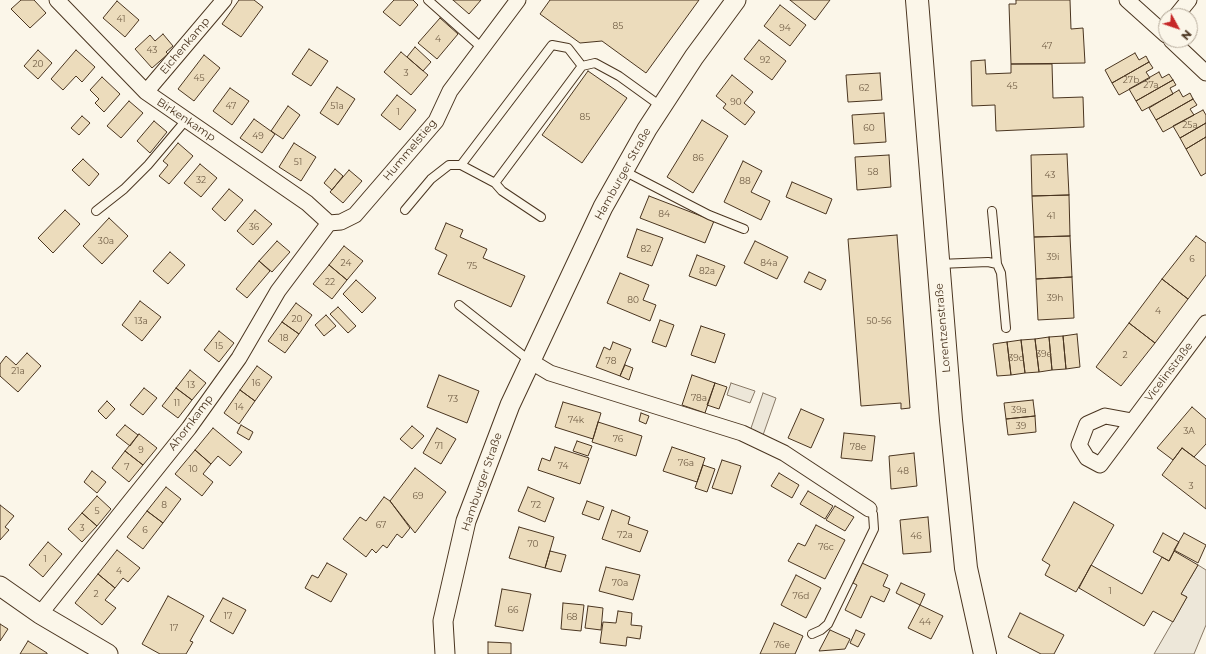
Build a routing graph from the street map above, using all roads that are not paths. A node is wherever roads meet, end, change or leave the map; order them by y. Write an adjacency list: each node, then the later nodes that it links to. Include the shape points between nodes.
1 (57, 0): 15 (street, Birkenkamp)
2 (224, 0): 15 (street, Eichenkamp)
3 (428, 0): 11 (lane)
4 (518, 0): 11 (street, Hummelstieg)
5 (736, 0): 16 (street, Hamburger Straße, via 694,57)
6 (917, 0): 27 (main road, Lorentzenstraße)
7 (1126, 0): 10 (street)
8 (1189, 0): 9 (street)
9 (1182, 8)
10 (1158, 27)
11 (482, 48): 25 (street, Hummelstieg, via 450,91 436,121 355,215 341,222)
12 (1181, 48): 14 (street)
13 (582, 66): 16 (lane, via 595,63 619,76); 18 (lane, via 568,48 552,45); 20 (lane)
14 (1206, 73)
15 (146, 92): 17 (street, Birkenkamp)
16 (662, 107): 19 (street, Hamburger Straße)
17 (186, 120): 22 (lane, via 129,184); 25 (street, Birkenkamp, via 307,203)
18 (461, 165): 20 (lane); 21 (lane, via 449,165 431,178)
19 (624, 171): 26 (lane, via 709,215); 32 (street, Hamburger Straße, via 603,208)
20 (495, 183): 24 (lane, via 502,192)
21 (405, 210)
22 (96, 211)
23 (992, 211): 28 (lane)
24 (541, 218)
25 (329, 223): 36 (street, Ahornkamp, via 278,291 239,358 189,428)
26 (744, 229)
27 (938, 264): 28 (lane); 40 (main road, Lorentzenstraße, via 966,568)
28 (997, 264): 31 (lane, via 1001,273)
29 (459, 305): 32 (lane)
30 (1206, 323): 33 (street, Vicelinstraße)
31 (1006, 328)
32 (530, 361): 34 (street, via 550,373 742,433 784,453); 39 (street, Hamburger Straße, via 501,426 466,521 443,621)
33 (1132, 421)
34 (869, 508): 37 (lane, via 873,514 874,529 828,624)
35 (0, 586): 36 (street)
36 (40, 614): 38 (street)
37 (812, 634)
38 (108, 654)
39 (444, 654)
40 (985, 654)

